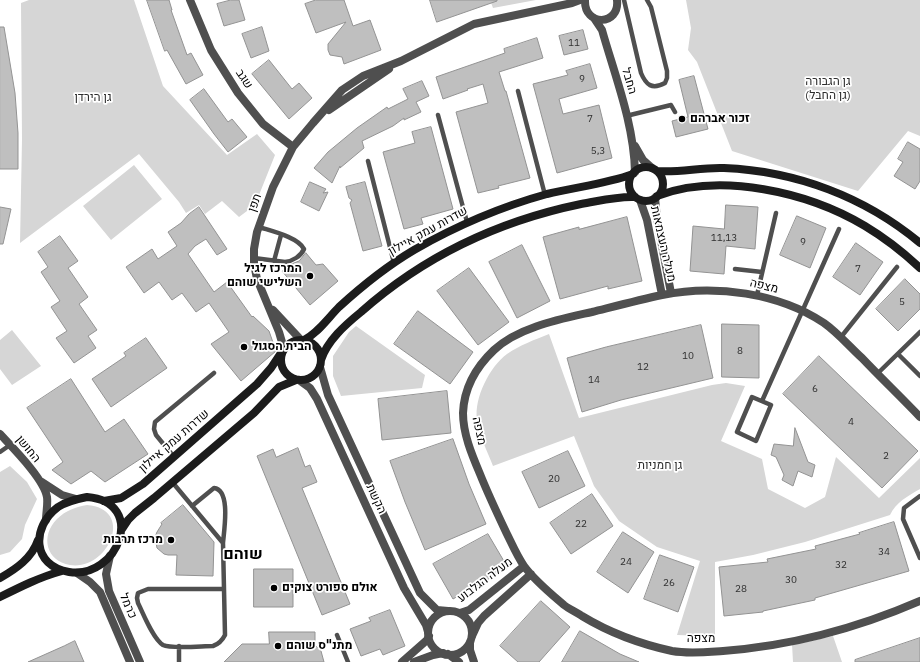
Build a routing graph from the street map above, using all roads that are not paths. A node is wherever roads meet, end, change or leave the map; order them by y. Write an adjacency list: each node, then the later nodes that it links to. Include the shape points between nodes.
1 (191, 0): 16 (street, שגב, via 211,50 238,93 263,124)
2 (580, 0): 6 (street, תפן)
3 (585, 0): 7 (street)
4 (620, 0): 5 (lane, via 645,82 648,85 660,86 665,83 667,71); 9 (street, via 616,11)
5 (647, 0)
6 (572, 3): 7 (street); 16 (street, תפן, via 474,24 401,61 363,76 342,90)
7 (586, 11): 8 (street, החבל)
8 (594, 18): 9 (street); 10 (street, החבל)
9 (609, 18): 10 (street)
10 (602, 30): 14 (street, החבל)
11 (518, 91): 20 (lane)
12 (675, 112): 14 (lane, via 671,105)
13 (438, 115): 24 (lane)
14 (626, 116): 15 (street, החבל)
15 (632, 138): 18 (street, החבל, via 640,155); 19 (street, החבל)
16 (294, 147): 25 (street, תפן, via 273,187)
17 (368, 161): 31 (lane)
18 (654, 170): 19 (main road, via 643,168); 21 (main road, via 662,181 662,189); 28 (main road, via 670,172 724,168 765,172 807,182 872,209)
19 (634, 173): 20 (main road, שדרות עמק איילון); 22 (main road, via 630,179 630,187)
20 (545, 195): 24 (main road, שדרות עמק איילון)
21 (656, 197): 22 (main road, via 650,201); 33 (main road, via 678,190 723,186 762,189 802,199 863,225 894,245); 36 (street, מעלה העצמאות, via 657,219)
22 (637, 198): 37 (street, מעלה העצמאות, via 648,220); 46 (main road, via 619,197 552,211 510,224 459,245 382,293 331,341 323,353)
23 (776, 213): 35 (lane)
24 (467, 222): 31 (main road, שדרות עמק איילון)
25 (259, 227): 27 (lane); 29 (street, תפן)
26 (838, 229): 40 (lane)
27 (282, 235): 30 (lane); 30 (lane, via 302,244 304,249 290,262)
28 (920, 243)
29 (254, 258): 30 (lane); 39 (street, תפן, via 257,279)
30 (274, 261)
31 (394, 262): 43 (main road, שדרות עמק איילון, via 338,308 311,336)
32 (897, 267): 42 (lane)
33 (920, 268)
34 (735, 269): 35 (lane)
35 (762, 272): 38 (lane)
36 (672, 293): 37 (street, מצפה); 38 (street, מצפה, via 715,291)
37 (662, 295): 69 (street, מצפה, via 560,320 513,337 496,348 472,376 463,414 469,448 495,510)
38 (757, 295): 40 (street, מצפה)
39 (266, 299): 43 (street, תפן, via 282,321); 44 (street, תפן, via 280,332)
40 (802, 311): 42 (street, מצפה, via 824,323); 51 (lane)
41 (920, 332): 45 (lane)
42 (841, 337): 48 (street, מצפה)
43 (302, 340): 44 (main road, via 293,341); 46 (main road, via 308,341 319,350)
44 (283, 350): 50 (main road, via 281,366 290,377); 56 (main road, שדרות עמק איילון, via 272,368 256,384)
45 (898, 354): 48 (lane); 49 (lane)
46 (320, 364): 50 (main road, via 316,373 309,378); 77 (street, הקשת, via 328,395 414,582 420,593 437,610)
47 (214, 373): 56 (lane, via 155,422 156,435)
48 (877, 374): 52 (street, מצפה)
49 (920, 376)
50 (297, 380): 58 (main road, via 279,387 254,413); 79 (street, הקשת, via 310,388 317,399 404,588 426,625)
51 (762, 401): 51 (lane, via 752,398 737,432 756,441 771,405)
52 (920, 416)
53 (0, 434): 54 (street, החושן)
54 (10, 445): 55 (lane); 57 (street, החושן)
55 (0, 452)
56 (174, 456): 61 (main road, שדרות עמק איילון, via 135,490 121,498)
57 (38, 479): 60 (street, החושן, via 58,493); 63 (street, החושן, via 47,497)
58 (172, 483): 62 (lane); 64 (main road, via 135,513)
59 (920, 496): 68 (lane, via 904,508 903,519)
60 (76, 499): 61 (main road, via 92,498); 63 (main road, via 59,507)
61 (104, 501): 64 (main road, via 120,517)
62 (192, 506): 66 (lane); 66 (lane, via 214,488 221,491 225,504)
63 (46, 520): 65 (main road)
64 (122, 529): 67 (main road, via 118,544)
65 (39, 537): 70 (main road, via 44,559); 73 (main road, via 31,554 18,567)
66 (223, 543): 74 (lane)
67 (110, 556): 71 (main road, via 90,570); 85 (street, כרמל, via 106,574 109,591)
68 (920, 558)
69 (524, 566): 72 (street, מצפה); 78 (street, מעלה הגלבוע, via 469,610)
70 (62, 571): 71 (main road); 75 (main road, via 32,581)
71 (77, 573): 84 (street, כרמל, via 100,592)
72 (531, 574): 76 (street, מצפה, via 566,607 592,622 623,637 675,651 706,653 744,650 787,642 866,622); 81 (street, מעלה הגלבוע, via 484,616)
73 (0, 578)
74 (224, 589): 82 (lane, via 225,635 222,640 213,646); 82 (lane, via 148,589 138,593 138,603 154,635 169,647)
75 (0, 597)
76 (920, 601)
77 (448, 611): 78 (street); 79 (street, via 435,616)
78 (460, 613): 81 (street, via 469,622 472,630)
79 (428, 634): 83 (street, via 433,646); 88 (street, via 427,640)
80 (337, 635): 87 (lane)
81 (471, 639): 83 (street, via 462,651); 91 (street, via 470,650)
82 (179, 646): 86 (lane)
83 (446, 654): 89 (street, via 433,655); 90 (street)
84 (130, 662)
85 (140, 662)
86 (179, 662)
87 (348, 662)
88 (402, 662)
89 (414, 662)
90 (459, 662)
91 (474, 662)

